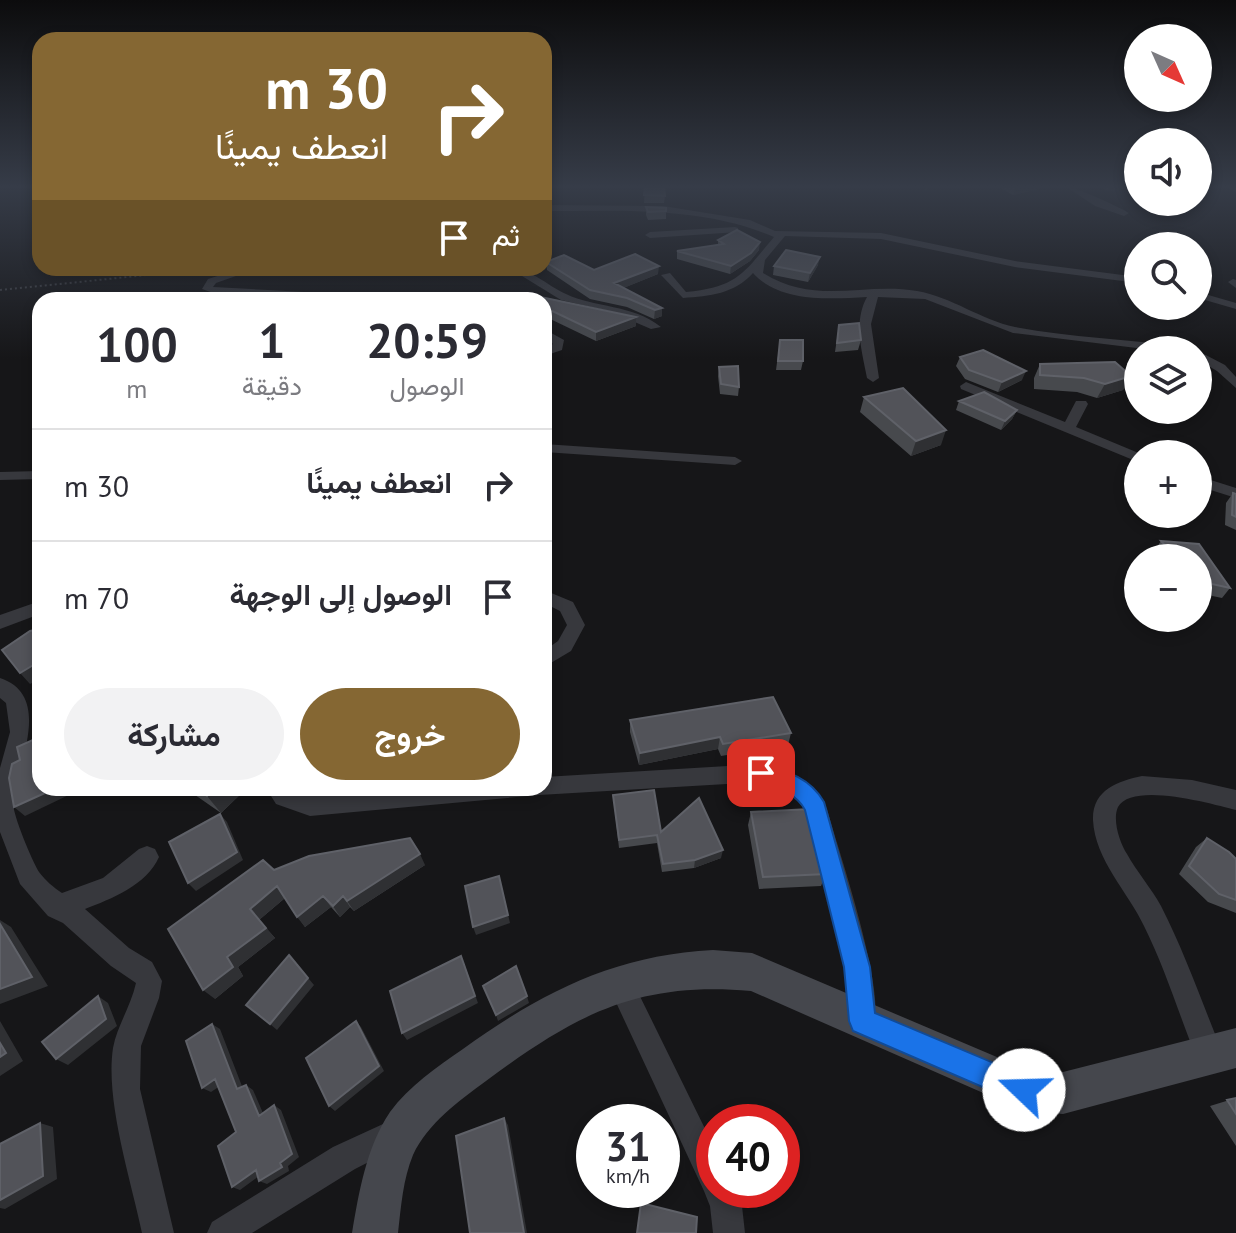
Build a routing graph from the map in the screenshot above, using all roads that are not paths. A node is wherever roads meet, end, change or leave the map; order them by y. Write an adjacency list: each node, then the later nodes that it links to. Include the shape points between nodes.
1 (776, 244): 3 (street)
2 (917, 244): 7 (street, via 1015,264)
3 (760, 260): 4 (street, via 736,285 708,293 683,295); 9 (street, via 758,274 791,291 814,297)
4 (666, 275)
5 (228, 276): 8 (street, via 206,287)
6 (528, 276): 12 (street, via 565,298 612,308)
7 (1124, 278)
8 (213, 292)
9 (874, 294): 14 (street, via 929,297 1013,330); 17 (street, via 866,309 865,330)
10 (1212, 299): 11 (street)
11 (1236, 306)
12 (655, 327)
13 (552, 338): 15 (street, via 560,343)
14 (1124, 343)
15 (552, 349)
16 (1212, 363): 18 (street)
17 (873, 378)
18 (1236, 384)
19 (966, 386): 21 (street)
20 (1081, 404): 21 (street)
21 (1068, 430): 23 (street)
22 (552, 449): 24 (street)
23 (1124, 452)
24 (735, 461)
25 (32, 475): 26 (street)
26 (0, 476)
27 (1212, 485): 28 (street)
28 (1236, 493)
29 (552, 600): 32 (street, via 567,607 576,625 565,647)
30 (32, 610): 31 (street)
31 (0, 622)
32 (552, 655)
33 (0, 686): 39 (street, via 15,699 20,732 1,805 4,820 28,876)
34 (552, 786): 41 (street, via 761,773 798,788 816,809 827,845 857,967)
35 (283, 796): 36 (street, via 310,806)
36 (406, 796)
37 (1236, 800): 42 (street, via 1140,783 1121,790 1102,818 1117,859 1153,916)
38 (147, 857): 39 (street, via 111,887)
39 (57, 907): 46 (street, via 143,971 149,981 124,1065)
40 (620, 983): 41 (street, via 674,969 752,972); 43 (street, via 568,1003 520,1030 427,1099); 44 (street)
41 (863, 1021): 42 (street, via 1003,1083 1041,1092 1063,1093)
42 (1222, 1051)
43 (404, 1130): 47 (street, via 344,1158); 48 (street, via 388,1162)
44 (696, 1142)
45 (726, 1208): 49 (street)
46 (158, 1233)
47 (223, 1233)
48 (375, 1233)
49 (729, 1233)

